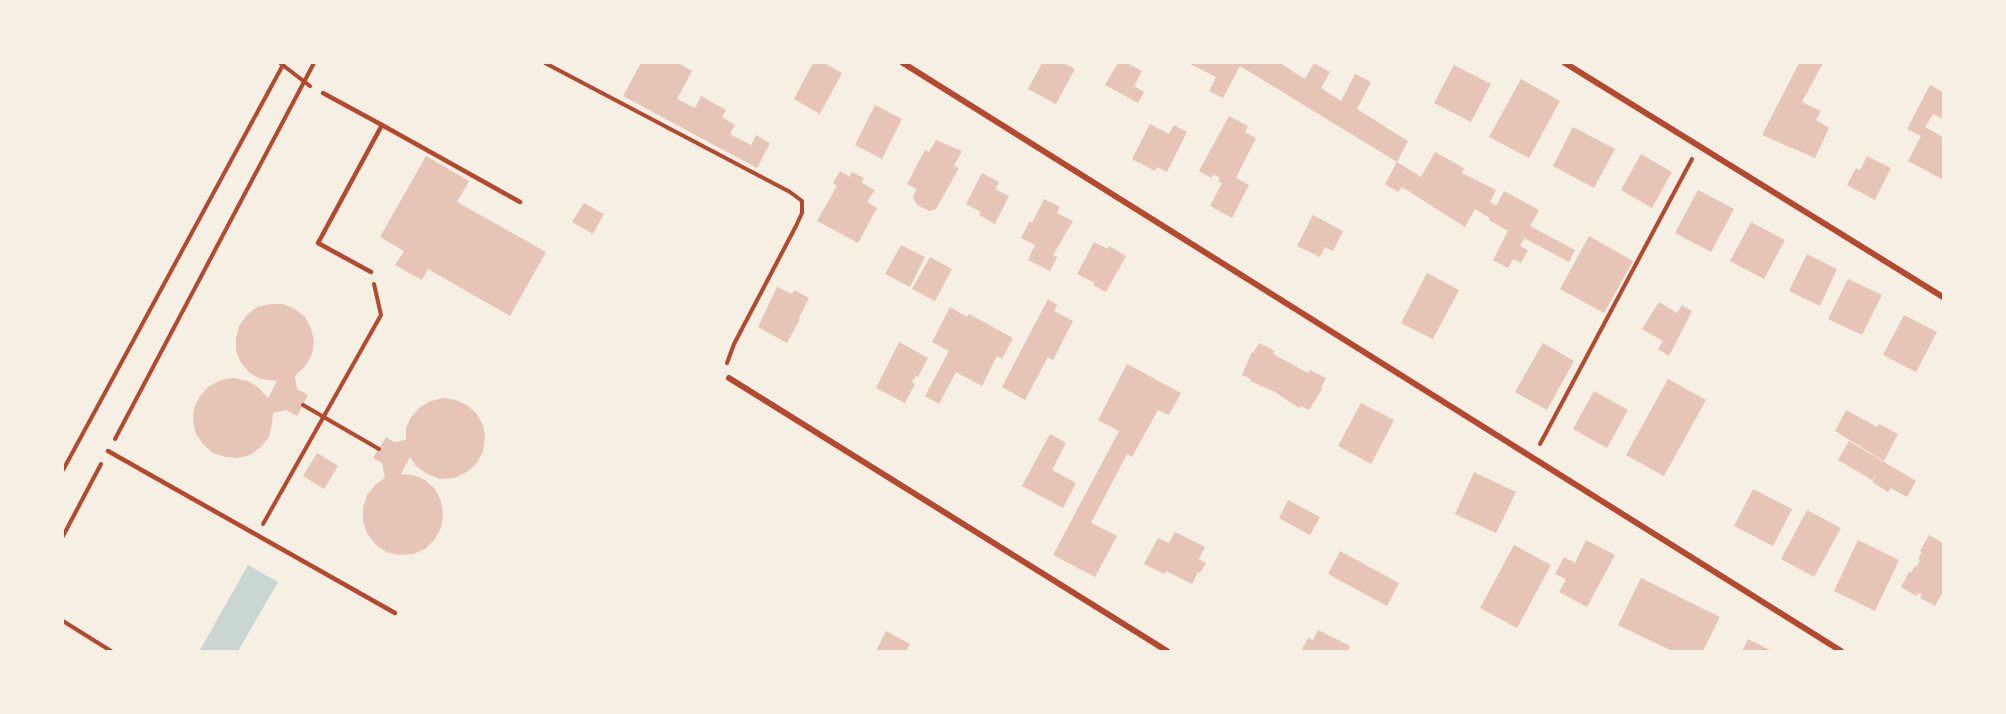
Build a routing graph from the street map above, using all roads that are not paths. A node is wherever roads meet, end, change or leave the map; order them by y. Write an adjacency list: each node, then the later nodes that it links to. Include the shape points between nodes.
1 (903, 63): 12 (street)
2 (1565, 63): 7 (street)
3 (322, 93): 4 (lane)
4 (382, 125): 5 (lane); 6 (lane, via 318,243)
5 (520, 202)
6 (371, 272)
7 (1943, 297)
8 (729, 378): 11 (street)
9 (108, 452): 10 (lane)
10 (395, 613)
11 (1167, 651)
12 (1841, 651)

